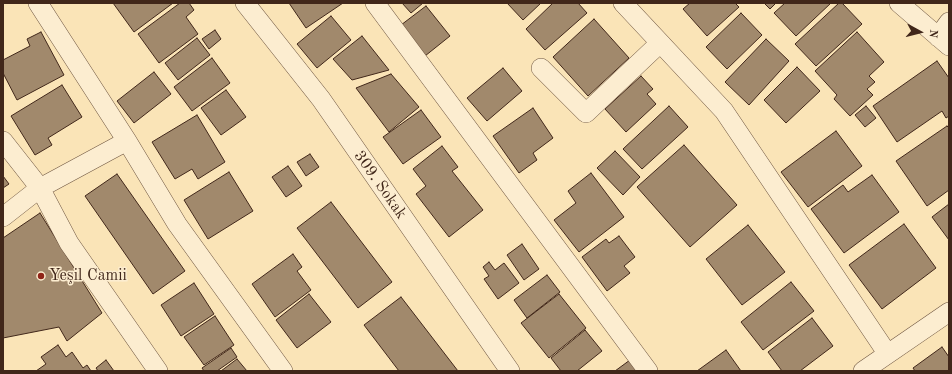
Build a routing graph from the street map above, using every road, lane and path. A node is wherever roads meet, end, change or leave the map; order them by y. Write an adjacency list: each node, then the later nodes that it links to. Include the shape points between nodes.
1 (38, 3): 9 (street)
2 (245, 3): 17 (street, 309. Sokak, via 321,99)
3 (375, 3): 18 (street)
4 (623, 3): 7 (street)
5 (899, 3): 6 (street)
6 (946, 35)
7 (660, 42): 8 (street, via 586,113); 14 (street, via 724,111)
8 (541, 68)
9 (127, 141): 11 (street); 16 (street, via 177,224)
10 (3, 142): 11 (street)
11 (40, 188): 12 (street); 15 (street, via 69,243)
12 (3, 217)
13 (949, 312): 14 (street)
14 (887, 353): 19 (street)
15 (158, 371)
16 (284, 371)
17 (510, 371)
18 (648, 371)
19 (863, 371)

